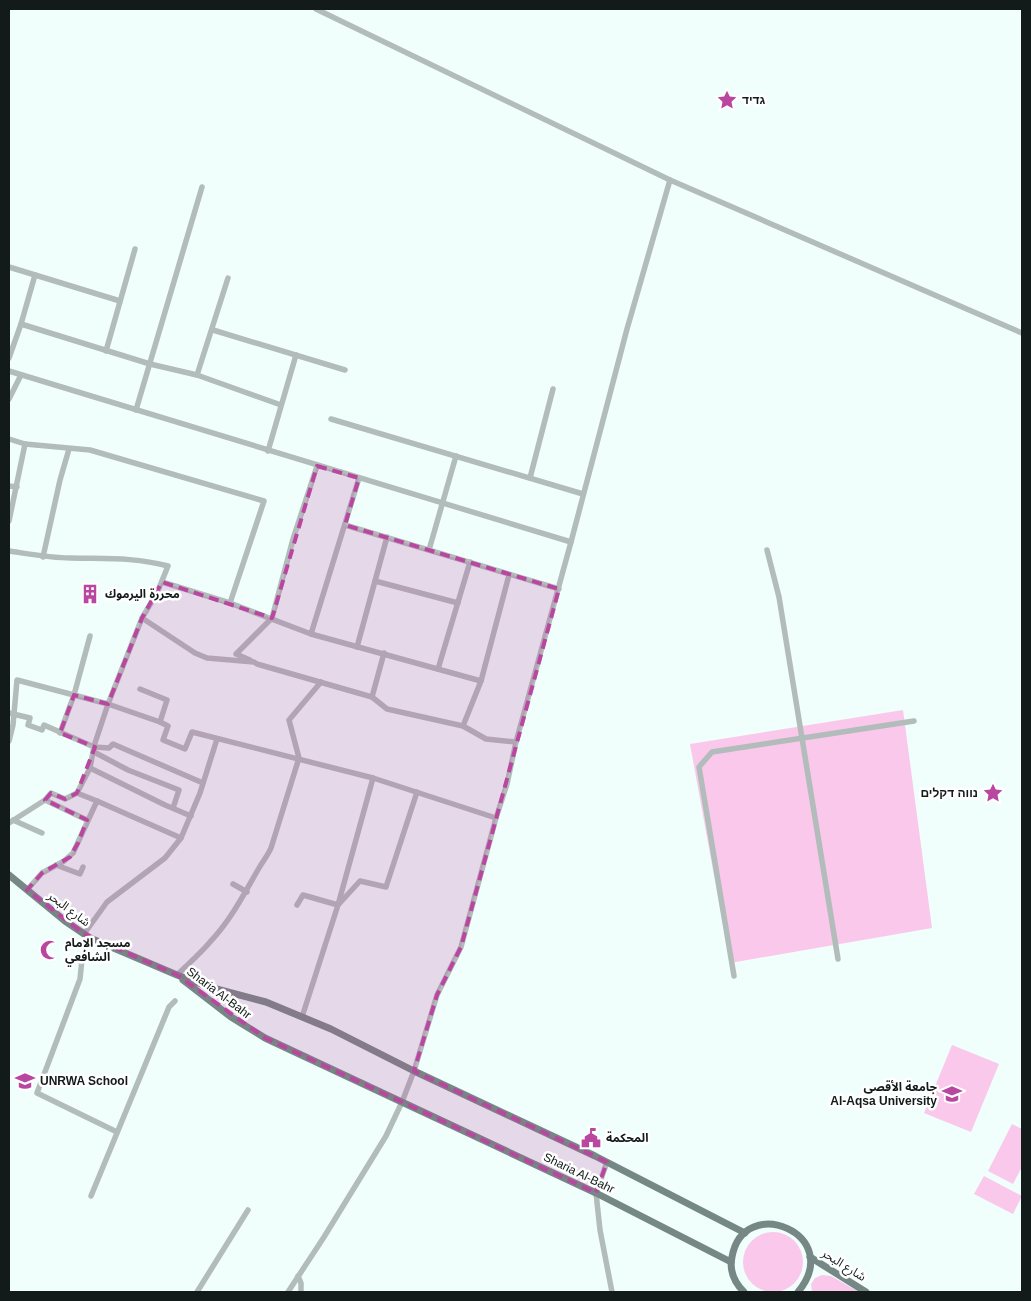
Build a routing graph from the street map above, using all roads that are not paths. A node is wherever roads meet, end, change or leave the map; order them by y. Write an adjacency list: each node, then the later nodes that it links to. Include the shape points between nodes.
1 (316, 9): 2 (street)
2 (670, 180): 11 (street); 35 (street)
3 (202, 187): 15 (street)
4 (135, 249): 8 (street)
5 (9, 267): 6 (street)
6 (35, 275): 8 (street); 9 (street)
7 (228, 278): 10 (street)
8 (120, 301): 12 (street)
9 (21, 324): 12 (street); 14 (street)
10 (213, 330): 13 (street); 19 (street)
11 (1022, 332)
12 (106, 351): 15 (street)
13 (296, 355): 16 (street); 22 (street)
14 (9, 358)
15 (150, 364): 19 (street); 23 (street)
16 (345, 370)
17 (9, 371): 18 (street)
18 (21, 375): 21 (street); 23 (street)
19 (197, 375): 22 (street)
20 (553, 389): 32 (street)
21 (9, 398)
22 (281, 405): 28 (street)
23 (136, 410): 28 (street)
24 (331, 419): 29 (street)
25 (9, 439): 26 (street)
26 (25, 444): 27 (street); 34 (street)
27 (69, 449): 44 (street); 50 (street, via 90,450 264,501)
28 (268, 450): 30 (street)
29 (456, 456): 32 (street); 36 (street)
30 (317, 466): 31 (street); 53 (street)
31 (359, 478): 36 (street); 38 (street)
32 (530, 478): 35 (street)
33 (9, 486): 34 (street)
34 (17, 487): 37 (street)
35 (583, 494): 40 (street)
36 (442, 504): 40 (street); 41 (street)
37 (9, 521)
38 (345, 524): 39 (street); 54 (street)
39 (387, 537): 41 (street); 47 (street)
40 (571, 542): 49 (street)
41 (429, 550): 45 (street)
42 (767, 550): 71 (street, via 779,597)
43 (9, 551): 44 (street)
44 (43, 557): 48 (street, via 129,558 151,562 168,566)
45 (470, 562): 46 (street); 51 (street)
46 (509, 575): 49 (street); 60 (street)
47 (375, 580): 51 (street); 56 (street)
48 (162, 582): 50 (street); 52 (street)
49 (559, 589): 74 (street)
50 (230, 603): 53 (street)
51 (458, 603): 59 (street)
52 (142, 618): 58 (street, via 207,658); 65 (street)
53 (272, 618): 54 (street); 58 (street, via 236,654)
54 (312, 634): 56 (street)
55 (90, 636): 63 (street)
56 (357, 647): 57 (street)
57 (384, 653): 59 (street); 64 (street)
58 (254, 662): 61 (street)
59 (438, 669): 60 (street)
60 (481, 681): 69 (street)
61 (321, 682): 64 (street); 76 (street, via 289,720)
62 (140, 689): 68 (street, via 167,700)
63 (74, 695): 65 (street); 66 (street, via 17,680); 70 (street)
64 (372, 698): 69 (street, via 387,709)
65 (108, 704): 68 (street); 75 (street)
66 (11, 713): 70 (street, via 30,718 28,725 42,730 44,725); 73 (street, via 13,725)
67 (914, 720): 71 (street)
68 (160, 722): 72 (street, via 168,726 163,740 185,749 192,732)
69 (463, 726): 74 (street, via 486,738)
70 (60, 732): 75 (street)
71 (803, 738): 100 (street); 102 (street, via 712,752 699,767)
72 (217, 739): 76 (street); 79 (street)
73 (9, 741)
74 (516, 742): 86 (street)
75 (94, 749): 77 (street); 79 (street, via 109,748 113,744); 84 (street, via 128,770 179,790)
76 (299, 758): 78 (street); 96 (street, via 271,848)
77 (90, 768): 81 (street); 84 (street)
78 (372, 778): 80 (street); 97 (street)
79 (203, 783): 85 (street)
80 (417, 792): 86 (street); 97 (street, via 386,887 360,881)
81 (77, 793): 82 (street, via 65,799 51,793); 83 (street)
82 (45, 800): 87 (street); 88 (street)
83 (96, 801): 87 (street); 90 (street)
84 (172, 808): 85 (street)
85 (191, 816): 90 (street)
86 (496, 818): 105 (street, via 461,947 437,995)
87 (87, 820): 91 (street, via 73,853)
88 (11, 822): 89 (street)
89 (42, 834)
90 (181, 838): 99 (street, via 166,858 107,902)
91 (56, 865): 92 (street, via 80,874); 95 (street, via 42,873)
92 (83, 867)
93 (9, 875): 95 (main road, شارع البحر)
94 (233, 884): 96 (street)
95 (27, 890): 99 (main road, شارع البحر)
96 (247, 892): 101 (street, via 230,919)
97 (338, 905): 98 (street, via 303,895); 104 (street)
98 (297, 906)
99 (87, 936): 101 (main road, شارع البحر); 107 (street, via 80,979 37,1093)
100 (838, 959)
101 (176, 975): 104 (main road, Sharia Al-Bahr, via 266,1002); 106 (main road, Sharia Al-Bahr, via 252,1031)
102 (734, 976)
103 (175, 1001): 107 (street, via 169,1007)
104 (302, 1017): 105 (main road, Sharia Al-Bahr)
105 (414, 1070): 106 (street); 108 (main road, Sharia Al-Bahr)
106 (402, 1102): 109 (main road, Sharia Al-Bahr); 115 (street, via 386,1136)
107 (118, 1132): 110 (street)
108 (607, 1162): 109 (street); 112 (main road, Sharia Al-Bahr)
109 (596, 1193): 114 (main road, Sharia Al-Bahr); 119 (street)
110 (91, 1196)
111 (248, 1210): 116 (street)
112 (745, 1233): 113 (main road, via 767,1224 790,1228 806,1245); 114 (main road, via 733,1251)
113 (810, 1257): 121 (main road, via 810,1270); 122 (main road, شارع البحر)
114 (731, 1262): 120 (main road, via 733,1275)
115 (298, 1276): 117 (street); 118 (street)
116 (197, 1292)
117 (288, 1292)
118 (301, 1292)
119 (612, 1292)
120 (744, 1292)
121 (798, 1292)
122 (866, 1292)

